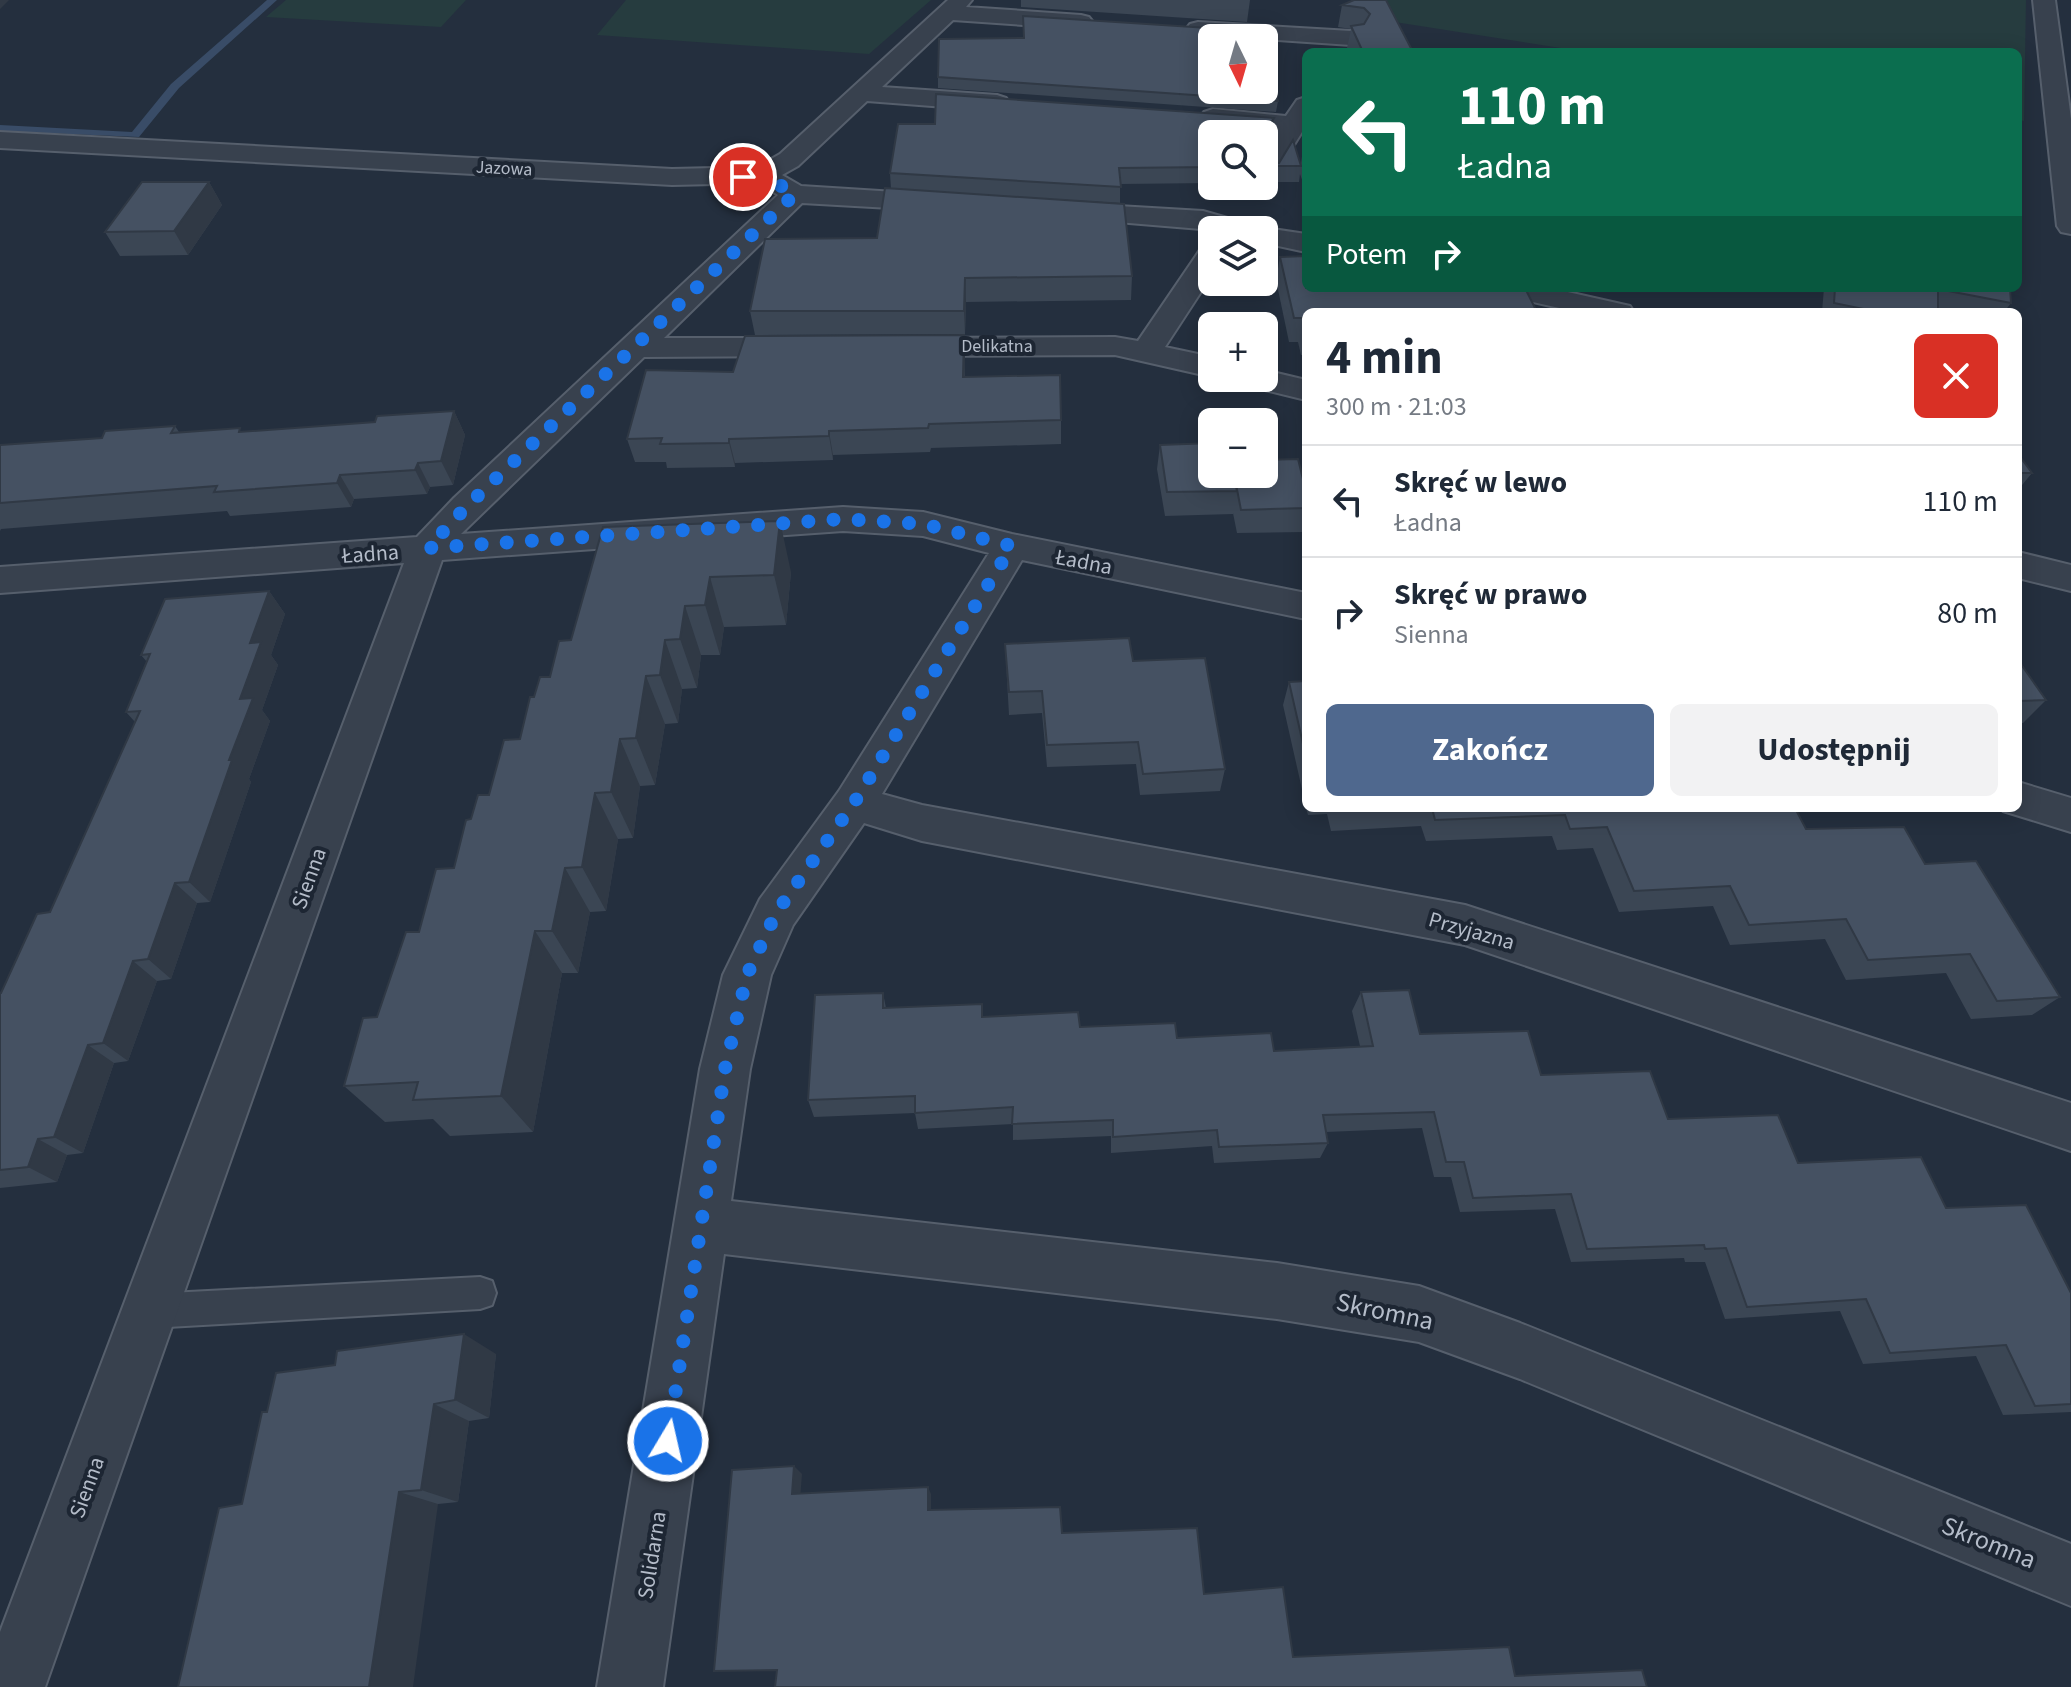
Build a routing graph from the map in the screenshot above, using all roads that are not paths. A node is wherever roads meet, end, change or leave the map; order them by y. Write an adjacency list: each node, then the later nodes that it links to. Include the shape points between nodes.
1 (2044, 0): 16 (street)
2 (954, 6): 3 (street); 6 (street)
3 (1102, 23)
4 (1180, 28): 5 (street)
5 (1347, 45)
6 (860, 93): 7 (street); 12 (street, via 789,160)
7 (1015, 104)
8 (1185, 115): 9 (street)
9 (1302, 118): 11 (street)
10 (0, 140): 12 (street, Jazowa)
11 (1278, 151)
12 (779, 185): 13 (street, Jazowa); 24 (street, Sienna)
13 (968, 205)
14 (1046, 209): 15 (street)
15 (1198, 219)
16 (2071, 226)
17 (1278, 237): 18 (street)
18 (1302, 242)
19 (1198, 274): 25 (street)
20 (1527, 292): 21 (street)
21 (1601, 308)
22 (828, 347): 24 (street)
23 (876, 347): 25 (street, Delikatna, via 1115,346)
24 (636, 348): 30 (street, Sienna)
25 (1147, 351): 26 (street, Delikatna)
26 (1198, 364)
27 (1278, 383): 28 (street)
28 (1302, 389)
29 (1012, 546): 30 (street, Ładna, via 923,524 843,519); 34 (street, Ładna); 36 (street, Solidarna)
30 (428, 548): 33 (street, Ładna); 41 (street, Sienna)
31 (2022, 566): 32 (street)
32 (2071, 578)
33 (0, 580)
34 (1302, 605)
35 (2022, 800): 37 (street)
36 (854, 803): 38 (street, Przyjazna, via 922,823 1465,925); 39 (street, Solidarna, via 776,913 747,975 725,1069)
37 (2071, 815)
38 (2071, 1127)
39 (702, 1225): 42 (street, Skromna, via 1277,1291 1419,1314); 44 (street, Solidarna)
40 (480, 1293): 41 (lane)
41 (150, 1311): 43 (street, Sienna)
42 (2071, 1575)
43 (12, 1687)
44 (630, 1687)

